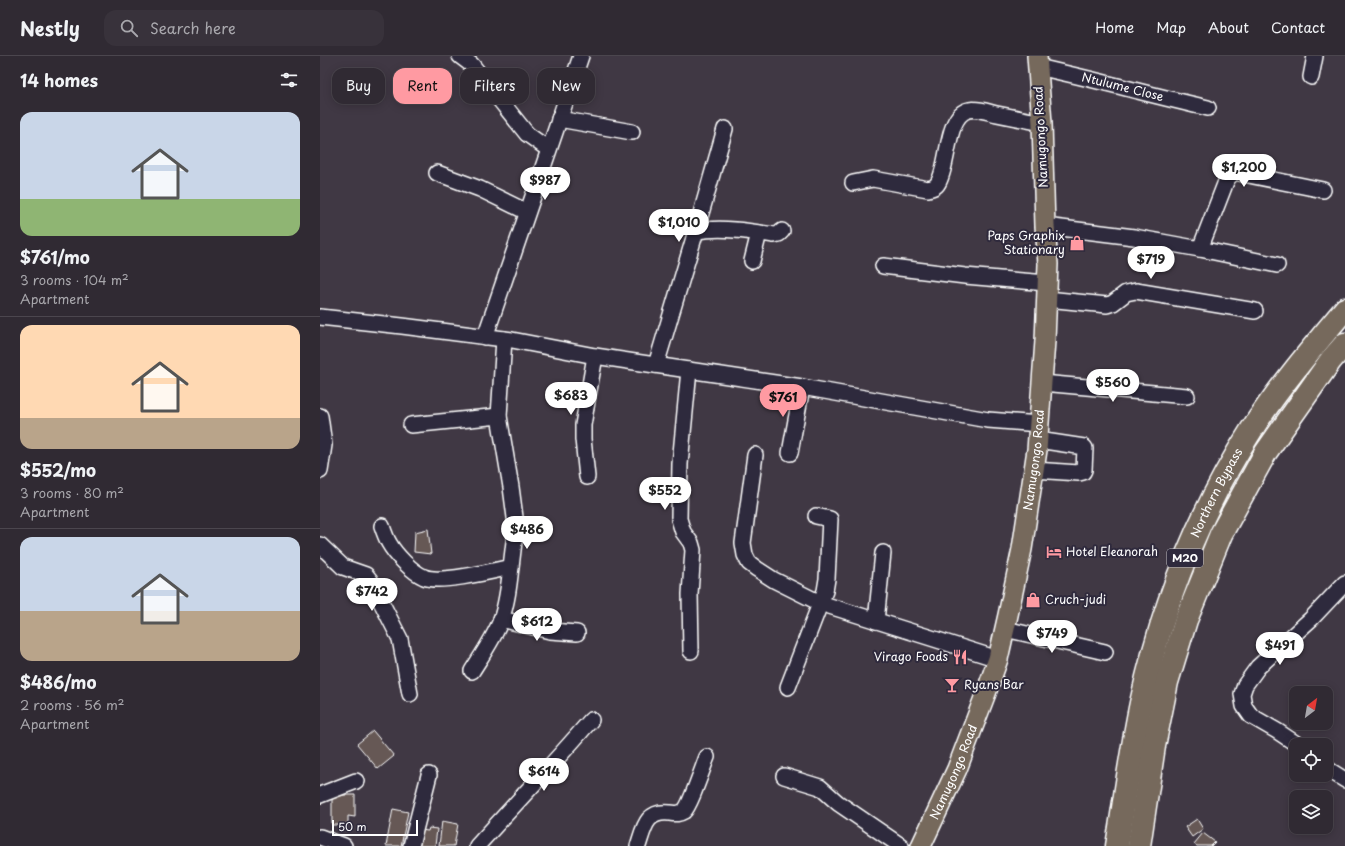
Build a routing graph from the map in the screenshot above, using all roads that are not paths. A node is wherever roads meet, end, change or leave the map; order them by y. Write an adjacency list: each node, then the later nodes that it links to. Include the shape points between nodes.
1 (460, 56): 11 (street, via 472,65 527,134)
2 (581, 56): 7 (street)
3 (1315, 56): 5 (street)
4 (1037, 61): 6 (street, Ntulume Close, via 1079,76); 8 (main road, Namugongo Road)
5 (1311, 77)
6 (1208, 108)
7 (559, 120): 10 (street); 11 (street)
8 (1042, 123): 13 (street, via 970,110 960,114 957,120 938,184 934,187 928,189 873,178); 16 (main road, Namugongo Road)
9 (725, 129): 18 (street)
10 (632, 132)
11 (548, 149): 15 (street)
12 (437, 174): 15 (street, via 480,189)
13 (853, 183)
14 (1323, 190): 20 (street, via 1234,172 1227,179)
15 (527, 212): 28 (street)
16 (1045, 226): 20 (street, via 1134,237); 24 (main road, Namugongo Road)
17 (782, 231): 19 (street, via 774,235)
18 (696, 232): 19 (street, via 730,229); 32 (street)
19 (759, 233): 21 (street)
20 (1200, 250): 23 (street)
21 (752, 261)
22 (883, 266): 24 (street, via 965,276)
23 (1277, 266)
24 (1047, 291): 26 (street, via 1108,305 1126,293 1136,291); 34 (main road, Namugongo Road)
25 (1345, 309): 79 (highway, Northern Bypass / M20, via 1298,364 1252,429 1213,497 1185,557 1160,631 1141,703)
26 (1255, 311)
27 (320, 317): 28 (street)
28 (485, 337): 29 (street)
29 (504, 339): 31 (street); 38 (street)
30 (1345, 344): 80 (highway, Northern Bypass / M20, via 1266,452 1221,534 1186,620 1167,682 1154,746)
31 (595, 356): 32 (street); 45 (street, via 583,425)
32 (656, 365): 33 (street)
33 (690, 370): 35 (street); 57 (street, via 680,464 679,518 693,550 690,594)
34 (1042, 383): 36 (street); 40 (main road, Namugongo Road)
35 (802, 387): 40 (street, via 988,420); 41 (street)
36 (1188, 396)
37 (320, 416): 44 (street, via 324,444)
38 (499, 416): 39 (street); 50 (street, via 516,525)
39 (411, 425)
40 (1038, 432): 43 (main road, Namugongo Road); 43 (street, via 1084,447 1084,470 1079,473)
41 (790, 453)
42 (755, 455): 52 (street, via 743,543 744,555 756,569)
43 (1034, 470): 55 (main road, Namugongo Road, via 1022,549)
44 (320, 471)
45 (587, 477)
46 (816, 516): 52 (street, via 830,519 827,579)
47 (382, 526): 50 (street, via 388,543 423,577 435,579 480,574)
48 (320, 545): 62 (street, via 343,567 366,575 370,580 400,639)
49 (883, 553): 54 (street)
50 (511, 567): 53 (street)
51 (1345, 582): 64 (street, via 1312,619 1258,667 1245,685 1242,694 1244,706 1251,716)
52 (820, 603): 54 (street); 61 (street)
53 (501, 619): 56 (street, via 550,631); 60 (street, via 494,636)
54 (876, 621): 59 (street)
55 (1005, 629): 58 (street); 59 (main road, Namugongo Road)
56 (577, 633)
57 (691, 651)
58 (1105, 652)
59 (998, 659): 78 (main road, Namugongo Road, via 957,769)
60 (472, 671)
61 (788, 687)
62 (410, 694)
63 (590, 720): 75 (street)
64 (1289, 739)
65 (707, 757): 76 (street, via 686,808 678,814 657,813 650,818)
66 (1333, 772): 69 (street)
67 (429, 775): 74 (street)
68 (784, 776): 77 (street, via 820,787 838,803)
69 (1345, 780)
70 (356, 781): 71 (street)
71 (320, 795)
72 (320, 837): 73 (street)
73 (344, 846)
74 (411, 846)
75 (477, 846)
76 (638, 846)
77 (901, 846)
78 (921, 846)
79 (1117, 846)
80 (1139, 846)

